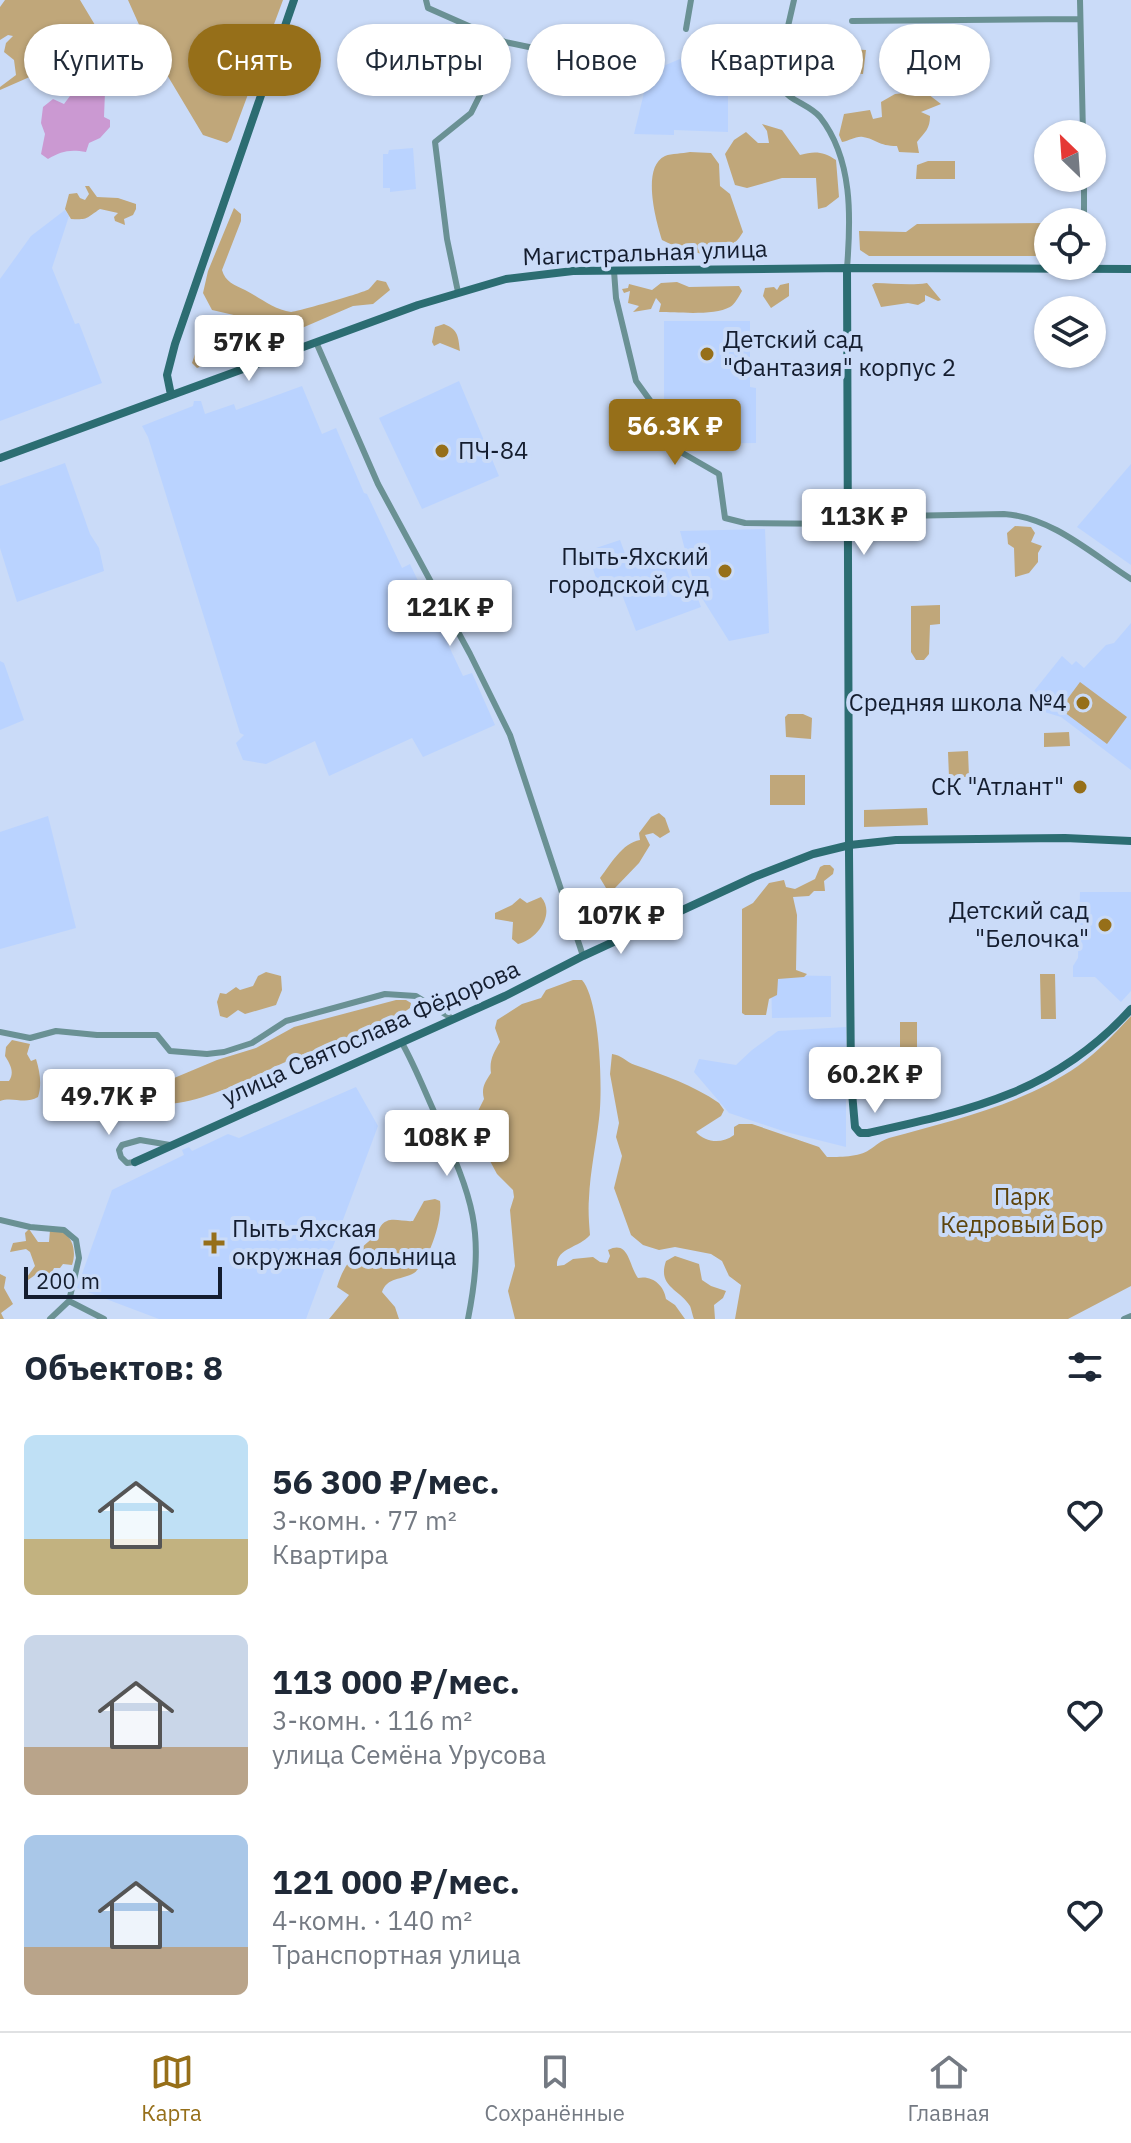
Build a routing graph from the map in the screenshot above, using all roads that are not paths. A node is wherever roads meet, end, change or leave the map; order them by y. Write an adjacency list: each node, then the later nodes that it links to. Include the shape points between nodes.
1 (294, 0): 19 (street, via 175,344 167,375)
2 (426, 0): 8 (street, via 428,8)
3 (691, 0): 9 (street)
4 (794, 0): 13 (street, via 781,87 816,113 837,146 850,225)
5 (1080, 0): 6 (street)
6 (1080, 19): 7 (street); 11 (street)
7 (852, 21)
8 (464, 24)
9 (687, 24)
10 (480, 96): 17 (street, via 471,113 435,142)
11 (1083, 120)
12 (1034, 267): 13 (street, Магистральная улица)
13 (847, 268): 16 (street, Магистральная улица); 21 (street)
14 (1106, 268): 15 (street, Магистральная улица)
15 (1131, 269)
16 (614, 271): 17 (street, Магистральная улица, via 526,275); 21 (street, via 638,385 660,414 672,447 719,474 725,518 745,523)
17 (458, 292): 18 (street, Магистральная улица)
18 (316, 342): 19 (street, Магистральная улица); 25 (street, via 378,484 510,735)
19 (171, 395): 20 (street, Магистральная улица)
20 (0, 458)
21 (848, 520): 22 (street, via 1029,517); 24 (street)
22 (1131, 579)
23 (1131, 841): 24 (street, улица Святослава Фёдорова, via 974,838)
24 (850, 845): 25 (street, улица Святослава Фёдорова, via 791,862); 26 (street, via 851,1081 854,1122 860,1133 922,1121 1017,1092 1086,1053)
25 (583, 956): 27 (street, улица Святослава Фёдорова)
26 (1131, 1009)
27 (453, 1019): 28 (street, via 416,996 385,994 286,1021 252,1043 207,1054 170,1051 157,1035 56,1031 30,1038); 29 (street, улица Святослава Фёдорова)
28 (0, 1032)
29 (402, 1043): 30 (street, улица Святослава Фёдорова); 37 (street, via 472,1204 478,1252)
30 (173, 1144): 31 (street, улица Святослава Фёдорова); 31 (street, via 140,1140 122,1145 121,1157)
31 (135, 1162)
32 (0, 1220): 33 (street, via 74,1235 80,1252)
33 (69, 1301): 35 (street); 36 (street)
34 (1131, 1316): 38 (street)
35 (50, 1319)
36 (104, 1319)
37 (468, 1319)
38 (1124, 1319)

